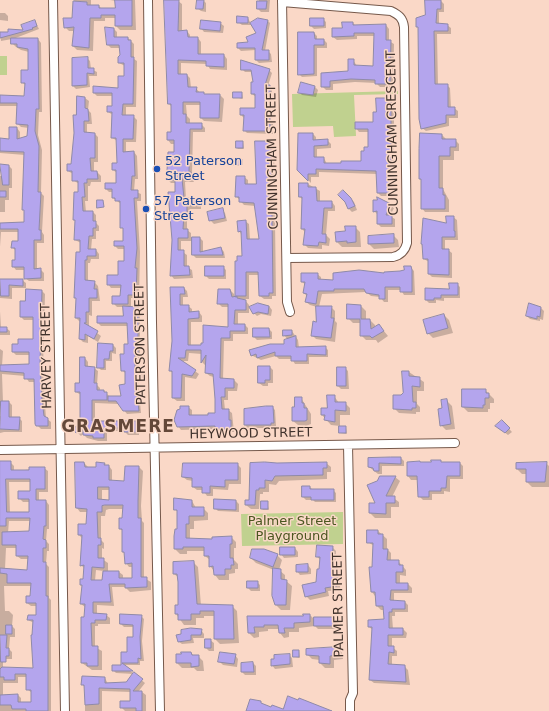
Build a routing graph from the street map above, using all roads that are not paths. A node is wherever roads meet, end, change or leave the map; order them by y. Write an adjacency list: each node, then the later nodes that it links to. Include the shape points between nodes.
1 (53, 0): 9 (street, HARVEY STREET)
2 (148, 0): 8 (street, PATERSON STREET)
3 (282, 1): 4 (street, CUNNINGHAM STREET); 4 (street, CUNNINGHAM CRESCENT, via 391,11 398,14 403,22 405,85 406,248 393,257)
4 (287, 258): 5 (street, CUNNINGHAM STREET, via 287,302)
5 (290, 312)
6 (455, 443): 7 (street, HEYWOOD STREET)
7 (348, 445): 8 (street, HEYWOOD STREET); 13 (street, PALMER STREET, via 353,693)
8 (156, 448): 9 (street, HEYWOOD STREET); 12 (street, PATERSON STREET)
9 (61, 449): 10 (street, HEYWOOD STREET); 11 (street, HARVEY STREET)
10 (0, 450)
11 (65, 711)
12 (160, 711)
13 (350, 711)

